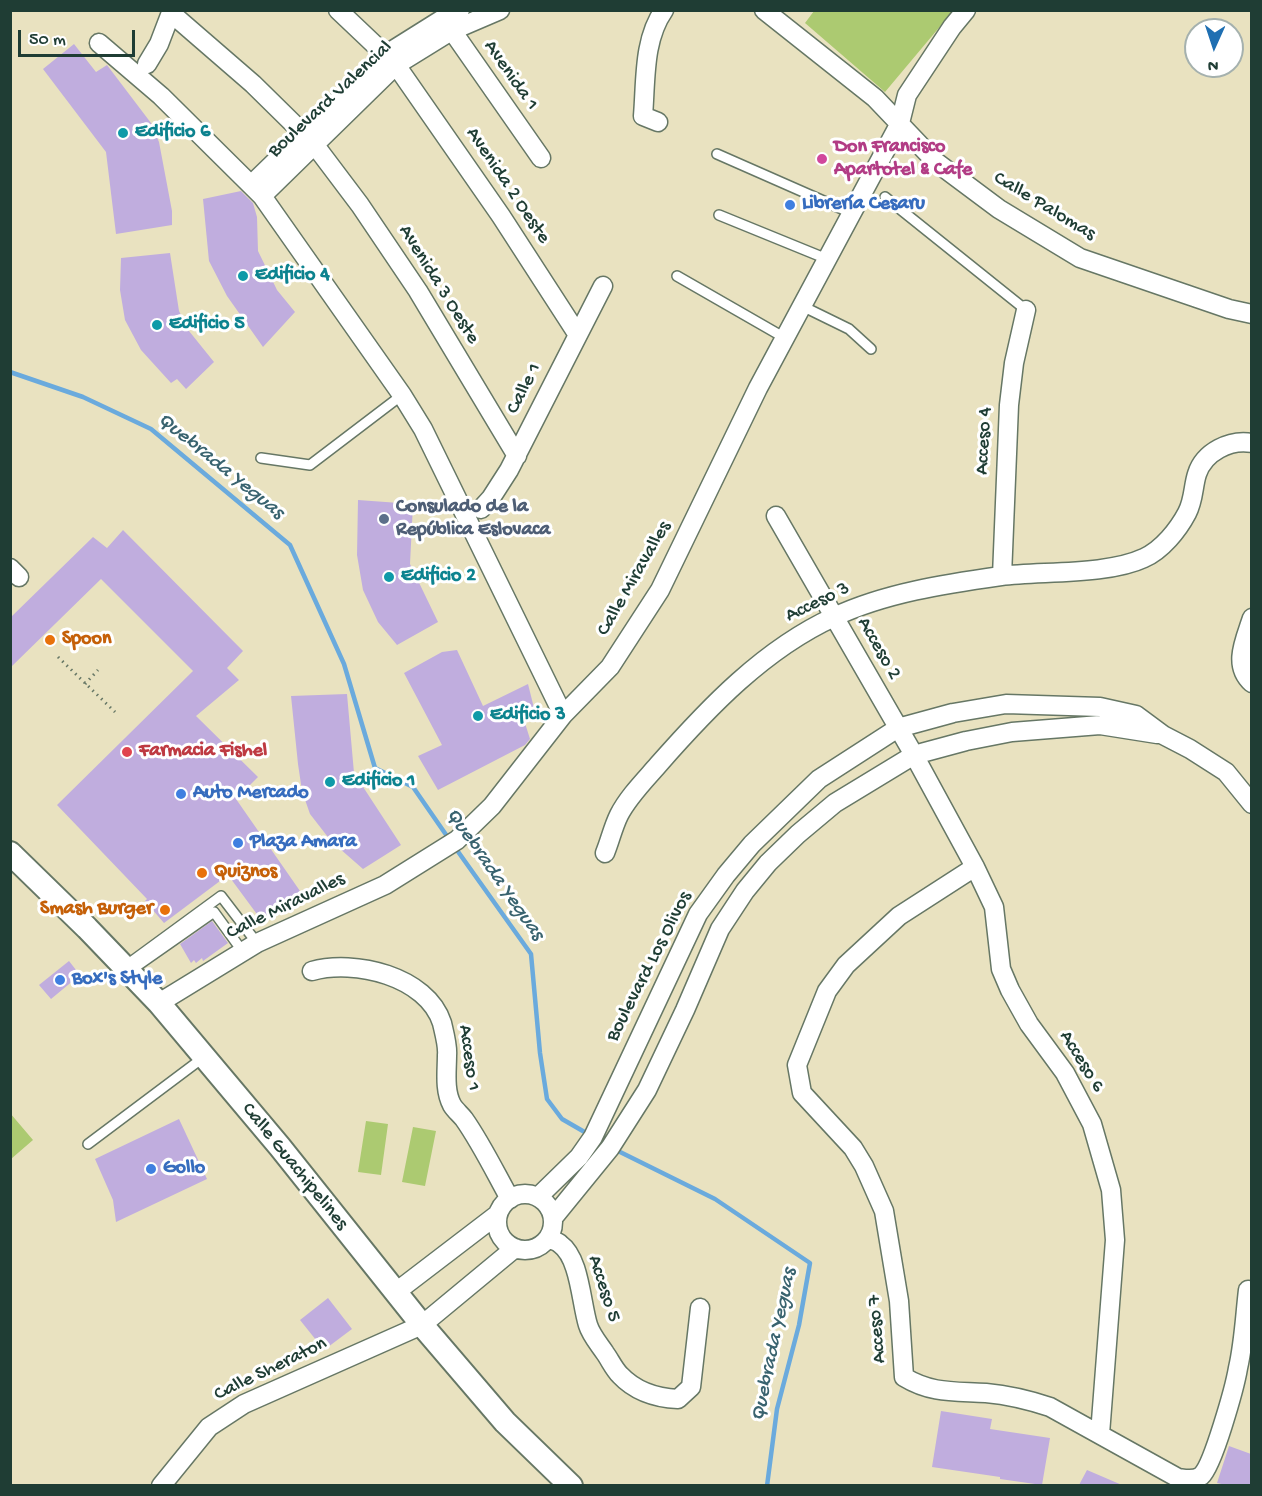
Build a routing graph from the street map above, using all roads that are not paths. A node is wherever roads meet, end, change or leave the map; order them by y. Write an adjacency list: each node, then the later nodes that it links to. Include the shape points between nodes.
1 (338, 10): 9 (street, Avenida 2 Oeste)
2 (500, 10): 7 (street, Boulevard Valencial)
3 (664, 10): 11 (street, via 650,37 643,116)
4 (764, 10): 12 (street, Calle Palomas, via 875,98)
5 (966, 10): 12 (street, Calle Miravalles, via 907,94)
6 (171, 12): 10 (street); 13 (street, Avenida 3 Oeste)
7 (452, 20): 9 (street, Boulevard Valencial); 15 (street, Avenida 1)
8 (99, 43): 16 (street, via 161,96)
9 (390, 60): 13 (street, Boulevard Valencial); 26 (street, Avenida 2 Oeste, via 501,216)
10 (147, 64)
11 (658, 122)
12 (900, 123): 18 (street, Calle Miravalles); 25 (street, Calle Palomas, via 936,162 999,208 1080,258)
13 (309, 138): 16 (street, Boulevard Valencial); 31 (street, Avenida 3 Oeste, via 418,291)
14 (717, 154): 18 (lane)
15 (541, 158)
16 (256, 190): 29 (street)
17 (885, 197): 24 (lane)
18 (851, 213): 20 (street, Calle Miravalles)
19 (719, 215): 20 (lane)
20 (827, 259): 23 (street, Calle Miravalles)
21 (677, 276): 27 (lane)
22 (603, 286): 26 (street, Calle 1)
23 (802, 306): 27 (street, Calle Miravalles); 28 (lane, via 849,329)
24 (1026, 309): 35 (street, Acceso 4, via 1010,405)
25 (1251, 314)
26 (578, 334): 31 (street, Calle 1)
27 (785, 338): 39 (street, Calle Miravalles, via 660,590 610,667)
28 (871, 349)
29 (402, 395): 32 (lane, via 310,465); 39 (street, via 423,429)
30 (1251, 443): 35 (street, Acceso 3, via 1231,442 1202,463 1188,512 1172,536 1146,558 1124,565)
31 (517, 456): 33 (street, Calle 1)
32 (261, 458)
33 (481, 509)
34 (776, 516): 36 (street, Acceso 2)
35 (1002, 576): 36 (street, Acceso 3, via 929,588)
36 (834, 617): 41 (street, Acceso 2); 44 (street, Acceso 3, via 795,638 710,708 638,788 620,814)
37 (1251, 618): 38 (street, via 1240,663)
38 (1251, 683)
39 (563, 715): 47 (street, Calle Miravalles, via 492,806 450,844 385,885)
40 (1163, 735): 41 (street, Boulevard Los Olivos, via 1100,725); 41 (street, Boulevard Los Olivos, via 1136,715 1100,707 1006,704 953,712); 42 (street, Boulevard Los Olivos, via 1226,772)
41 (906, 742): 45 (street, Acceso 6); 46 (street, Boulevard Los Olivos, via 819,779 726,875 698,914); 48 (street, Boulevard Los Olivos, via 768,863 720,928)
42 (1251, 804)
43 (10, 853): 49 (street, Calle Guachipelines)
44 (605, 853)
45 (975, 867): 64 (street, Acceso 6, via 994,907 1002,969 1016,1004 1076,1093 1092,1124 1106,1167 1115,1240); 64 (street, Acceso 7, via 899,916 846,966 826,991 797,1065 798,1079 802,1093 853,1148 884,1211 899,1301 904,1377 920,1387 941,1391 1030,1400)
46 (684, 946): 48 (street); 54 (street, Boulevard Los Olivos, via 593,1137 579,1157)
47 (250, 947): 49 (lane, via 214,912); 49 (lane, via 221,896); 51 (street, Calle Miravalles)
48 (706, 964): 57 (street, Boulevard Los Olivos, via 647,1090 610,1148)
49 (126, 970): 51 (street, Calle Guachipelines)
50 (312, 971): 55 (street, Acceso 1, via 335,966 362,968 385,973 420,993 441,1022 452,1105 464,1118)
51 (159, 1003): 52 (street, Calle Guachipelines)
52 (204, 1057): 53 (lane); 61 (street, Calle Guachipelines)
53 (88, 1144)
54 (538, 1197): 55 (street, via 524,1194); 57 (street)
55 (510, 1199): 56 (street)
56 (498, 1214): 59 (street, via 500,1233); 61 (street)
57 (553, 1218): 58 (street)
58 (548, 1238): 59 (street, via 539,1246); 62 (street, Acceso 5, via 562,1244 572,1262 594,1338 620,1375 642,1390 678,1399 691,1387)
59 (515, 1248): 63 (street)
60 (1248, 1290): 64 (street, Acceso 7, via 1238,1368 1213,1453 1199,1477 1178,1478)
61 (396, 1292): 63 (street, Calle Guachipelines)
62 (700, 1308)
63 (422, 1325): 65 (street, Calle Sheraton, via 244,1404 208,1427); 66 (street, Calle Guachipelines, via 505,1422)
64 (1100, 1434)
65 (171, 1482)
66 (571, 1485)

